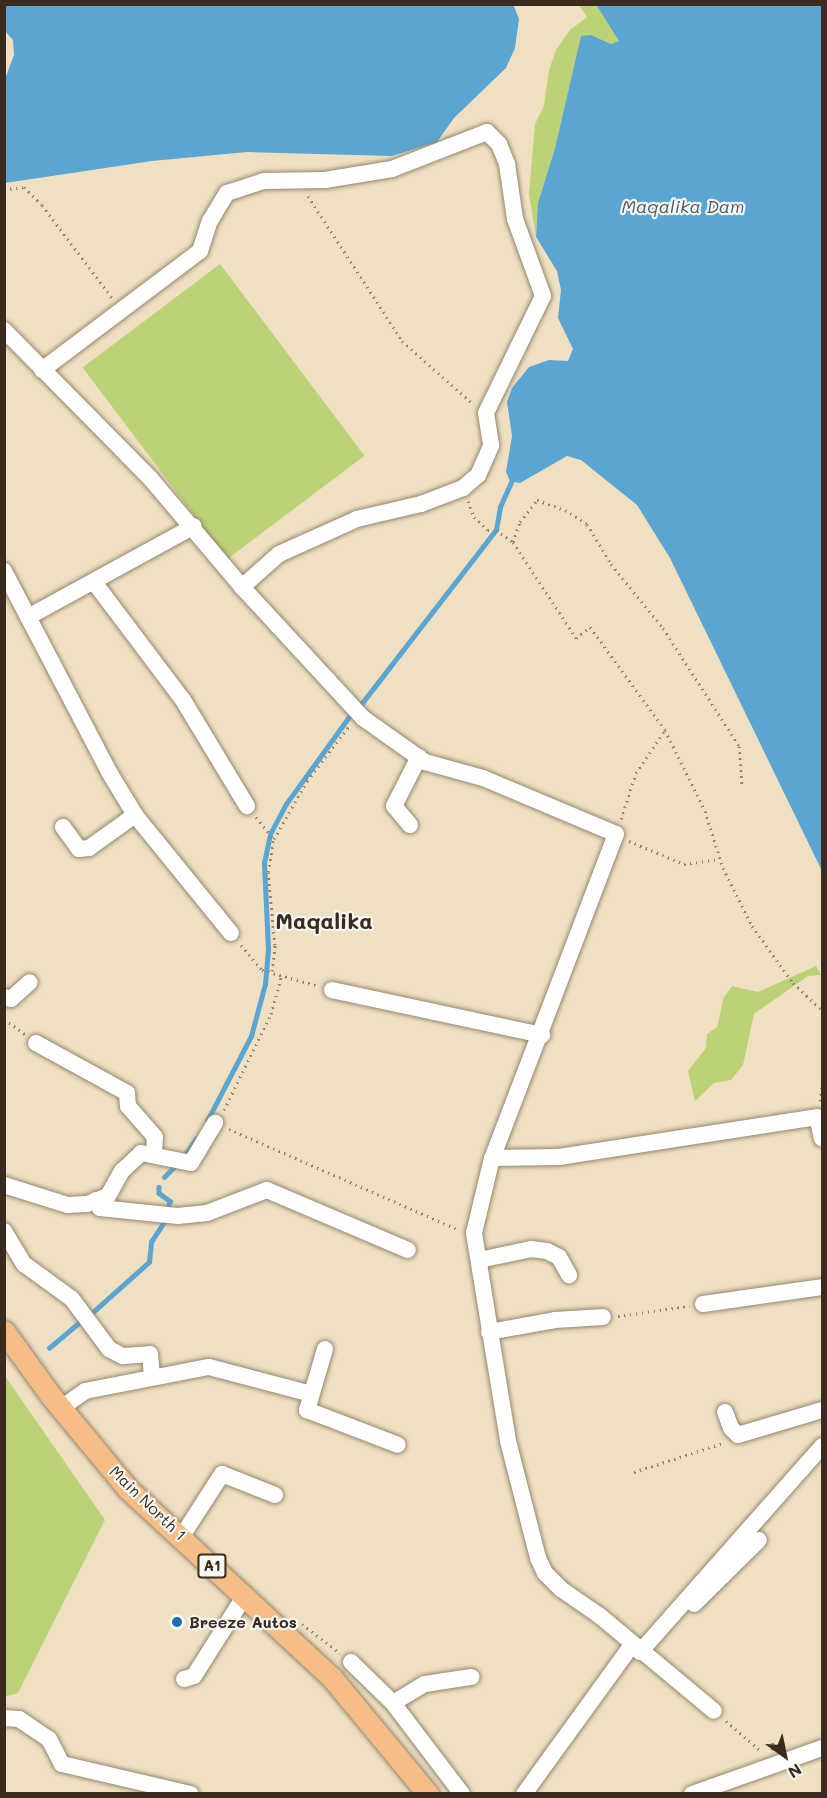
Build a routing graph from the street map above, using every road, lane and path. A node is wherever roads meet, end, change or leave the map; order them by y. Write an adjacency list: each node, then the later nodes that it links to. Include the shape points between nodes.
1 (300, 181): 3 (street, via 263,181 227,193 210,221 200,251); 6 (path, via 402,341 460,396); 6 (street, via 392,169 487,132 499,144 507,164 515,219 543,296)
2 (4, 189): 3 (path, via 24,186)
3 (120, 311): 5 (street)
4 (4, 330): 5 (street)
5 (42, 370): 8 (street)
6 (486, 413): 7 (street, via 491,446 478,475)
7 (463, 488): 9 (path, via 474,517 488,530 496,530); 12 (street, via 421,504 357,519 279,554)
8 (194, 526): 11 (street); 12 (street)
9 (513, 542): 15 (path, via 576,638 590,627); 17 (path, via 520,522 537,500 565,510 587,524 611,564 663,628 739,746)
10 (4, 571): 13 (street)
11 (94, 582): 13 (street); 18 (street, via 183,700)
12 (242, 587): 14 (street, via 325,673)
13 (28, 617): 19 (street)
14 (358, 714): 16 (street); 23 (path, via 307,781)
15 (665, 730): 22 (path, via 636,773); 24 (path, via 705,811)
16 (419, 757): 20 (street, via 394,806); 22 (street, via 483,778)
17 (742, 787)
18 (247, 806): 23 (path)
19 (135, 815): 21 (street, via 88,848 78,849); 25 (street)
20 (410, 825)
21 (63, 827)
22 (616, 834): 24 (path, via 684,864); 33 (street)
23 (274, 839): 26 (path, via 268,872 275,945)
24 (720, 859): 31 (path, via 752,926 793,983)
25 (231, 933): 26 (path, via 262,970)
26 (272, 971): 27 (path)
27 (282, 974): 29 (path); 35 (path, via 271,1014)
28 (30, 982): 30 (street, via 11,999)
29 (332, 990): 33 (street)
30 (4, 997)
31 (822, 1010)
32 (4, 1019): 34 (path)
33 (542, 1035): 38 (street)
34 (36, 1043): 37 (street, via 127,1093 128,1106 154,1137)
35 (215, 1123): 37 (street, via 191,1163); 42 (path, via 358,1187)
36 (822, 1138): 38 (street, via 817,1117 559,1157)
37 (154, 1154): 40 (street, via 141,1153 130,1161 116,1187)
38 (492, 1158): 42 (street)
39 (6, 1191): 40 (street, via 68,1205)
40 (96, 1200): 43 (street, via 100,1208 178,1216 207,1213 267,1190)
41 (4, 1231): 52 (street, via 24,1264 72,1299 110,1349 123,1356 150,1354)
42 (474, 1233): 44 (street)
43 (408, 1250)
44 (479, 1260): 45 (street, via 531,1248 559,1257); 50 (street)
45 (569, 1275)
46 (822, 1287): 47 (street)
47 (703, 1304): 48 (path)
48 (603, 1317): 50 (street, via 555,1320)
49 (4, 1331): 54 (main road, Main North 1 / A1)
50 (489, 1332): 66 (street, via 508,1442 545,1573)
51 (325, 1349): 53 (street)
52 (157, 1375): 53 (street, via 209,1367); 54 (street, via 85,1391)
53 (311, 1394): 58 (street, via 307,1410)
54 (61, 1408): 62 (main road, Main North 1 / A1, via 128,1489)
55 (822, 1410): 57 (street)
56 (725, 1412): 57 (street, via 730,1428)
57 (738, 1435): 60 (path)
58 (398, 1445)
59 (822, 1446): 65 (street)
60 (634, 1472)
61 (275, 1495): 62 (street, via 222,1474)
62 (182, 1536): 64 (main road, Main North 1 / A1)
63 (759, 1540): 65 (street, via 667,1629)
64 (244, 1597): 69 (street, via 194,1676); 76 (main road, Main North 1 / A1, via 332,1678)
65 (658, 1631): 66 (street)
66 (636, 1649): 71 (street); 78 (street)
67 (351, 1662): 70 (street)
68 (471, 1677): 70 (street, via 424,1684)
69 (184, 1680)
70 (393, 1703): 77 (street)
71 (714, 1711): 74 (path)
72 (4, 1718): 75 (street, via 19,1719 49,1739 62,1764)
73 (822, 1748): 79 (street)
74 (771, 1756)
75 (191, 1794)
76 (428, 1794)
77 (462, 1794)
78 (524, 1794)
79 (692, 1794)

